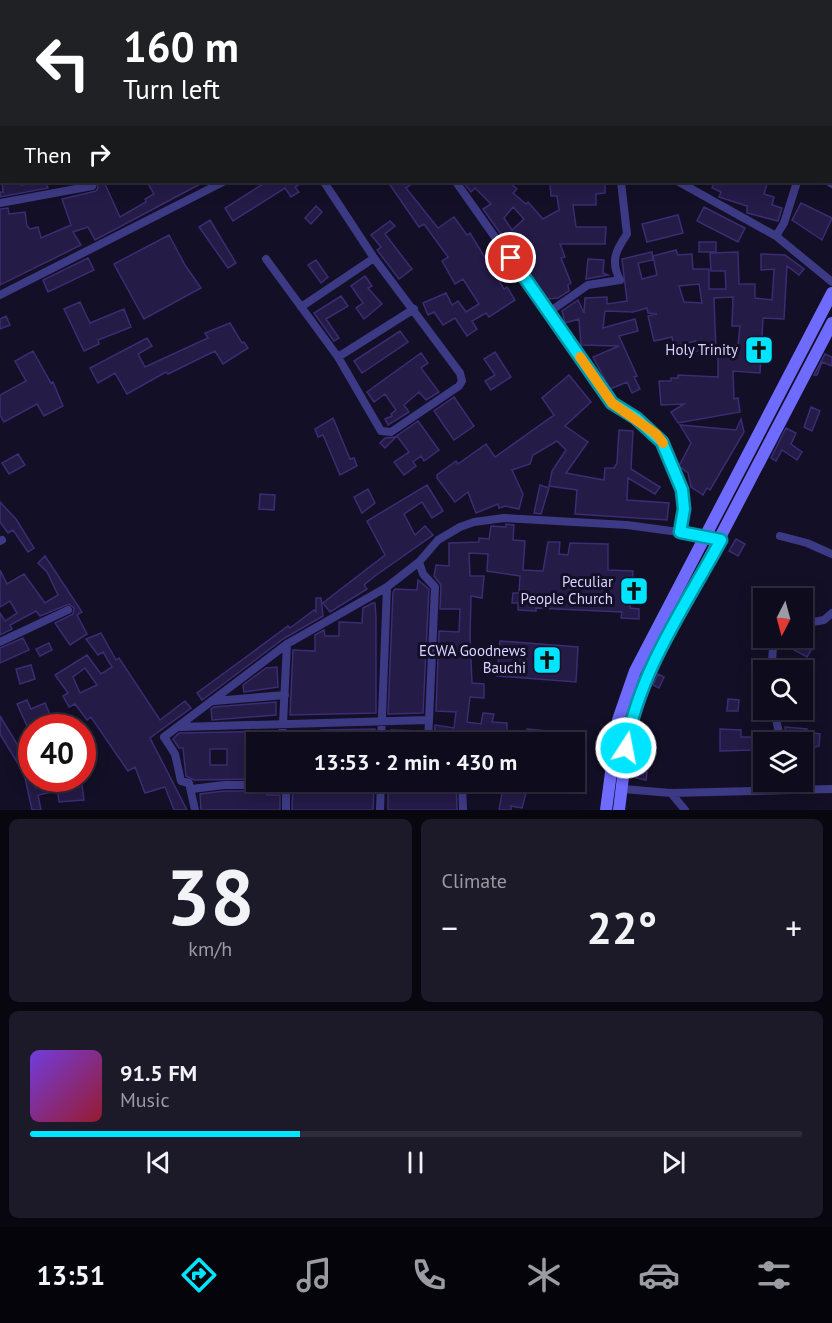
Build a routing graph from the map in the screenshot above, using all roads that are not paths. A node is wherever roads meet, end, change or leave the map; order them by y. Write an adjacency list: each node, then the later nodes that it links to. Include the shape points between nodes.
1 (221, 183): 14 (street)
2 (325, 183): 10 (street)
3 (457, 183): 17 (street)
4 (621, 183): 17 (street, via 627,234 615,251 620,280 588,285)
5 (681, 183): 9 (street)
6 (797, 183): 9 (street)
7 (92, 186): 8 (street)
8 (0, 203)
9 (776, 236): 12 (street)
10 (374, 258): 15 (street); 16 (street)
11 (266, 259): 15 (street)
12 (832, 282)
13 (832, 293): 21 (street)
14 (0, 296)
15 (301, 307): 19 (street)
16 (414, 309): 19 (street); 19 (street, via 462,381 391,432 381,431)
17 (549, 312): 20 (street, via 612,403 662,442 682,490)
18 (832, 323): 23 (street)
19 (338, 357)
20 (680, 532): 21 (street); 25 (street, via 504,518 460,527 438,540)
21 (708, 536): 23 (street); 55 (street, via 623,700)
22 (780, 536): 24 (street)
23 (721, 540): 45 (street, via 640,693 629,728)
24 (832, 554)
25 (419, 562): 26 (street); 34 (street, via 423,574 435,587)
26 (387, 586): 31 (street); 35 (street)
27 (68, 610): 30 (street)
28 (832, 613): 29 (street)
29 (813, 622)
30 (0, 642)
31 (287, 645): 32 (street); 33 (street)
32 (285, 695): 33 (street); 36 (street)
33 (213, 702): 37 (street)
34 (428, 720): 35 (street); 40 (street)
35 (381, 721): 36 (street); 39 (street)
36 (282, 724): 37 (street); 38 (street)
37 (178, 727): 44 (street, via 164,738 175,754 181,781 189,783)
38 (282, 732)
39 (381, 732)
40 (428, 732)
41 (246, 785): 44 (street)
42 (753, 787): 50 (street)
43 (813, 787): 46 (street)
44 (192, 789): 51 (street)
45 (622, 789): 50 (street); 56 (street)
46 (832, 789)
47 (285, 792): 52 (street)
48 (381, 792): 53 (street)
49 (462, 792): 54 (street)
50 (671, 793): 57 (street)
51 (195, 810)
52 (286, 810)
53 (380, 810)
54 (463, 810)
55 (606, 810)
56 (619, 810)
57 (685, 810)

